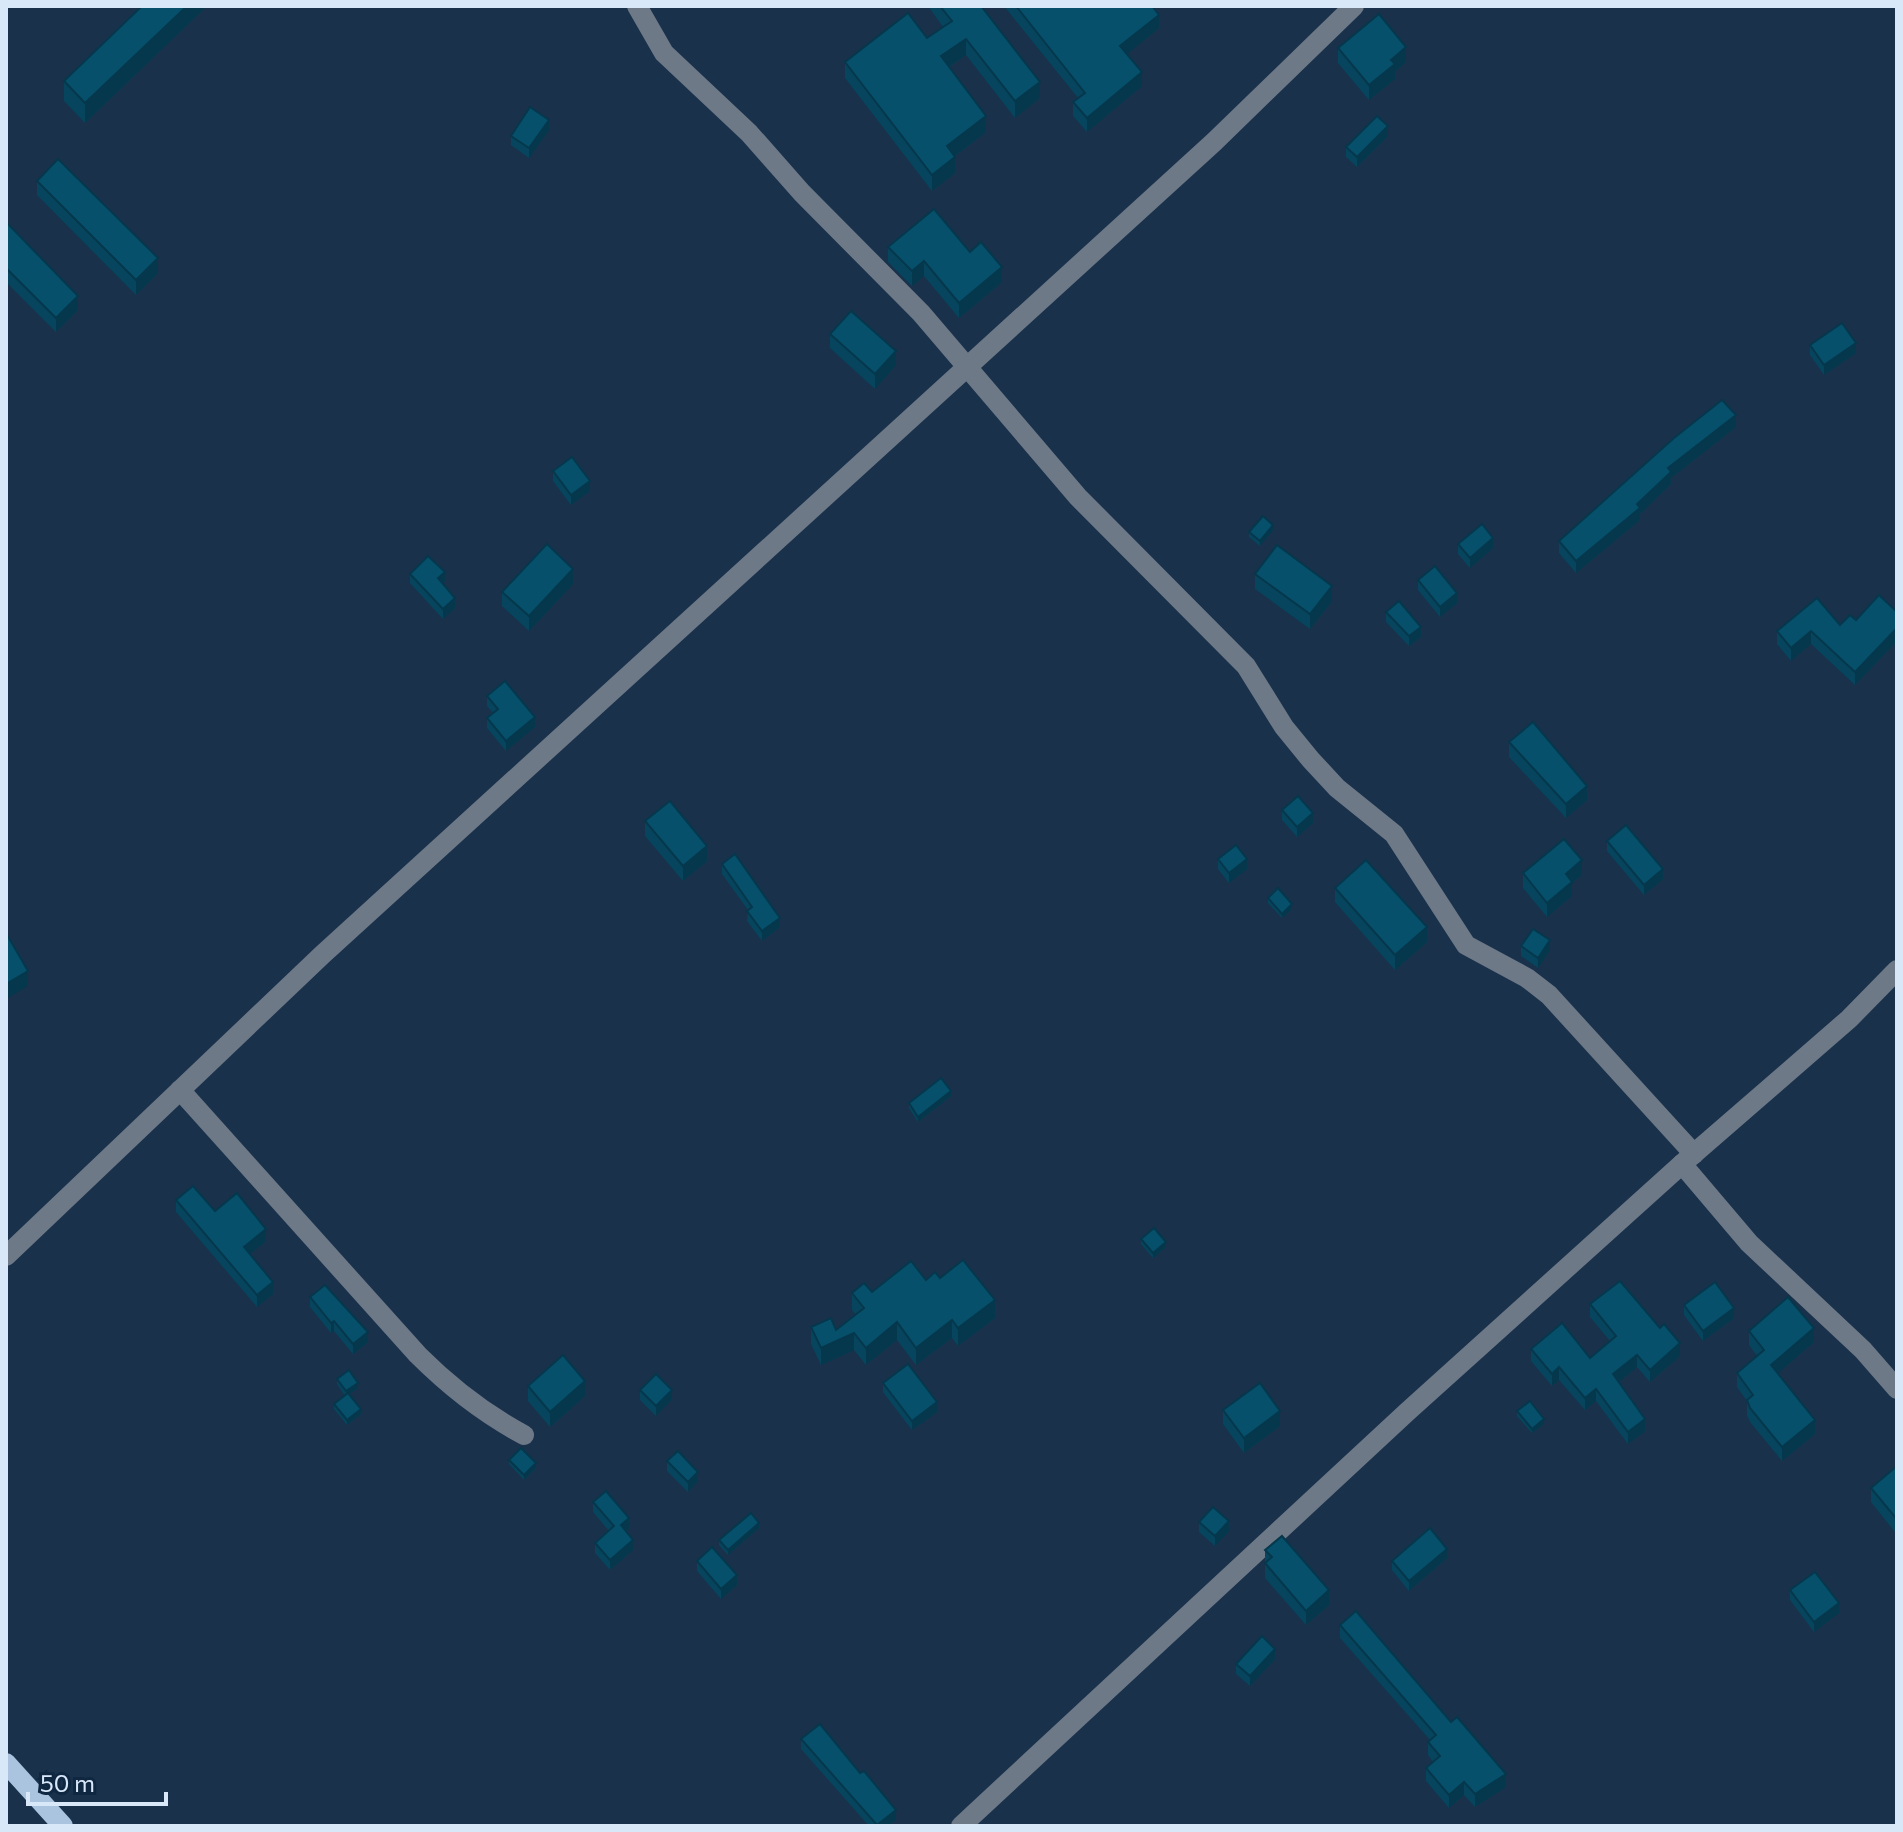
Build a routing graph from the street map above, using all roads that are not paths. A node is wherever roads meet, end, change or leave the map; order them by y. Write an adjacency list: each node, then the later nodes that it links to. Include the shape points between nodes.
1 (637, 6): 3 (street, via 664,53 749,133)
2 (1354, 6): 3 (street)
3 (968, 367): 5 (street); 6 (street, via 1078,497 1246,666 1311,760 1394,834 1466,945 1549,995)
4 (1897, 970): 6 (street, via 1849,1019)
5 (180, 1090): 7 (street); 9 (street, via 418,1355 455,1391)
6 (1688, 1159): 8 (street, via 1749,1243); 12 (street)
7 (6, 1256)
8 (1897, 1389)
9 (524, 1435)
10 (6, 1763): 11 (main road)
11 (63, 1826)
12 (961, 1826)

